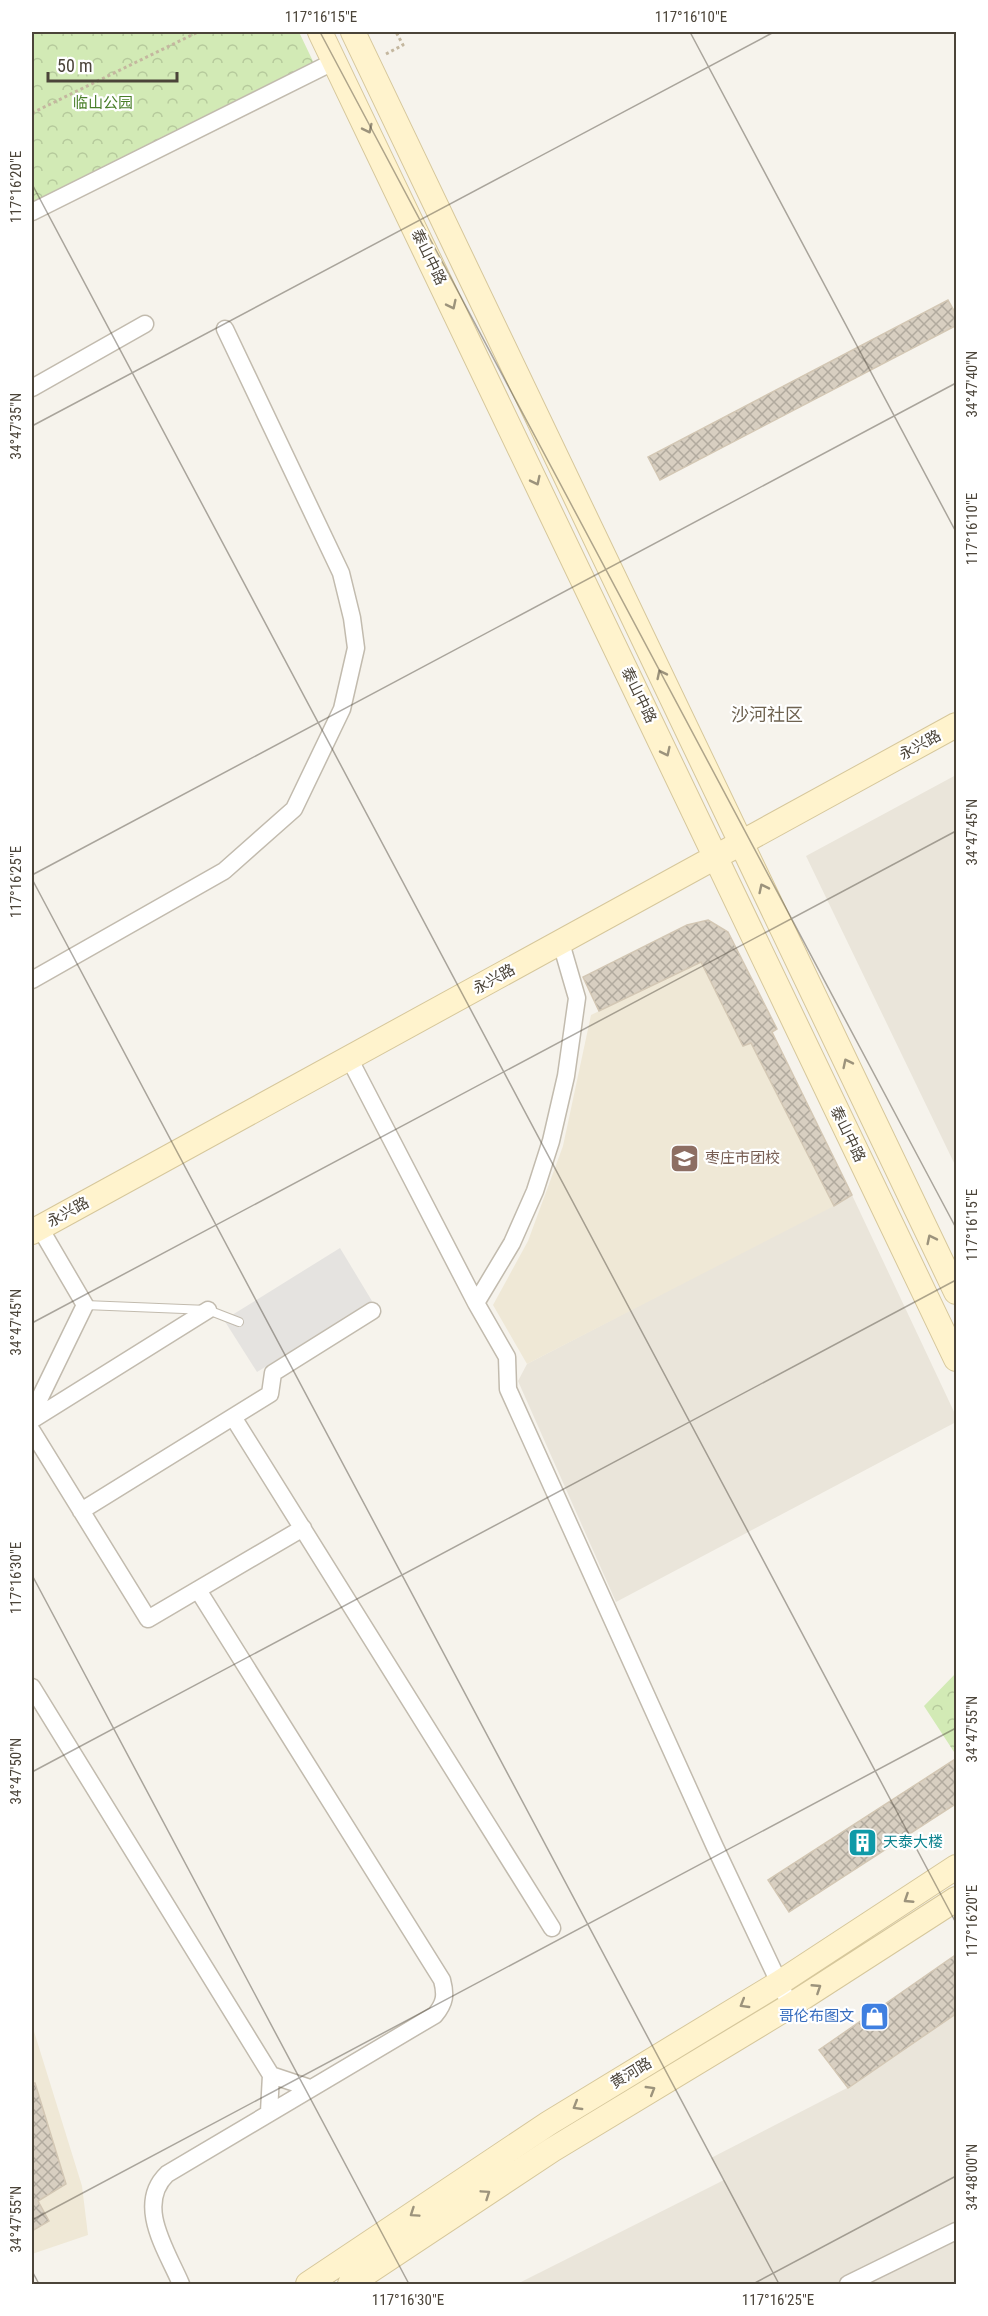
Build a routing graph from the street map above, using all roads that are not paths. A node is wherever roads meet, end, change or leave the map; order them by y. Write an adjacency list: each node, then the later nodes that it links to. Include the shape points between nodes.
1 (357, 33): 2 (main road); 8 (main road, 泰山中路, one-way to 1)
2 (328, 48): 3 (street); 9 (main road, 泰山中路, one-way to 9)
3 (32, 212)
4 (145, 324): 6 (street)
5 (225, 329): 11 (street, via 341,573 356,648 342,709 294,809 224,871)
6 (32, 388)
7 (957, 725): 8 (main road, 永兴路)
8 (741, 842): 9 (main road, 永兴路); 14 (main road, 泰山中路, one-way to 8)
9 (716, 857): 10 (main road, 永兴路); 20 (main road, 泰山中路)
10 (561, 943): 12 (main road, 永兴路); 15 (street, via 577,998 566,1076 551,1141 512,1243)
11 (32, 980)
12 (350, 1058): 13 (main road, 永兴路); 15 (street)
13 (36, 1230): 16 (street)
14 (957, 1292)
15 (476, 1303): 32 (street, via 507,1357 508,1389)
16 (85, 1305): 17 (lane); 21 (street)
17 (208, 1310): 19 (lane); 23 (street)
18 (372, 1311): 22 (street, via 273,1373 270,1394)
19 (239, 1322)
20 (957, 1359)
21 (32, 1414)
22 (233, 1417): 25 (street); 26 (street)
23 (32, 1420)
24 (32, 1431): 25 (street)
25 (81, 1511): 27 (street, via 148,1619)
26 (303, 1528): 27 (street); 31 (street)
27 (198, 1590): 35 (street, via 442,1980 446,1994 435,2015)
28 (32, 1687): 34 (street)
29 (957, 1867): 32 (main road, 黄河路, one-way to 32)
30 (957, 1899): 33 (main road, 黄河路, one-way to 30)
31 (552, 1928)
32 (779, 1983): 33 (street); 39 (main road, 黄河路, one-way to 39, via 549,2123)
33 (790, 2006): 40 (main road, 黄河路, one-way to 33, via 552,2150)
34 (271, 2075): 35 (street); 36 (street)
35 (310, 2088): 36 (street)
36 (269, 2112): 38 (street, via 157,2183 152,2213)
37 (957, 2231): 41 (street)
38 (181, 2284)
39 (308, 2284)
40 (350, 2284)
41 (848, 2284)

